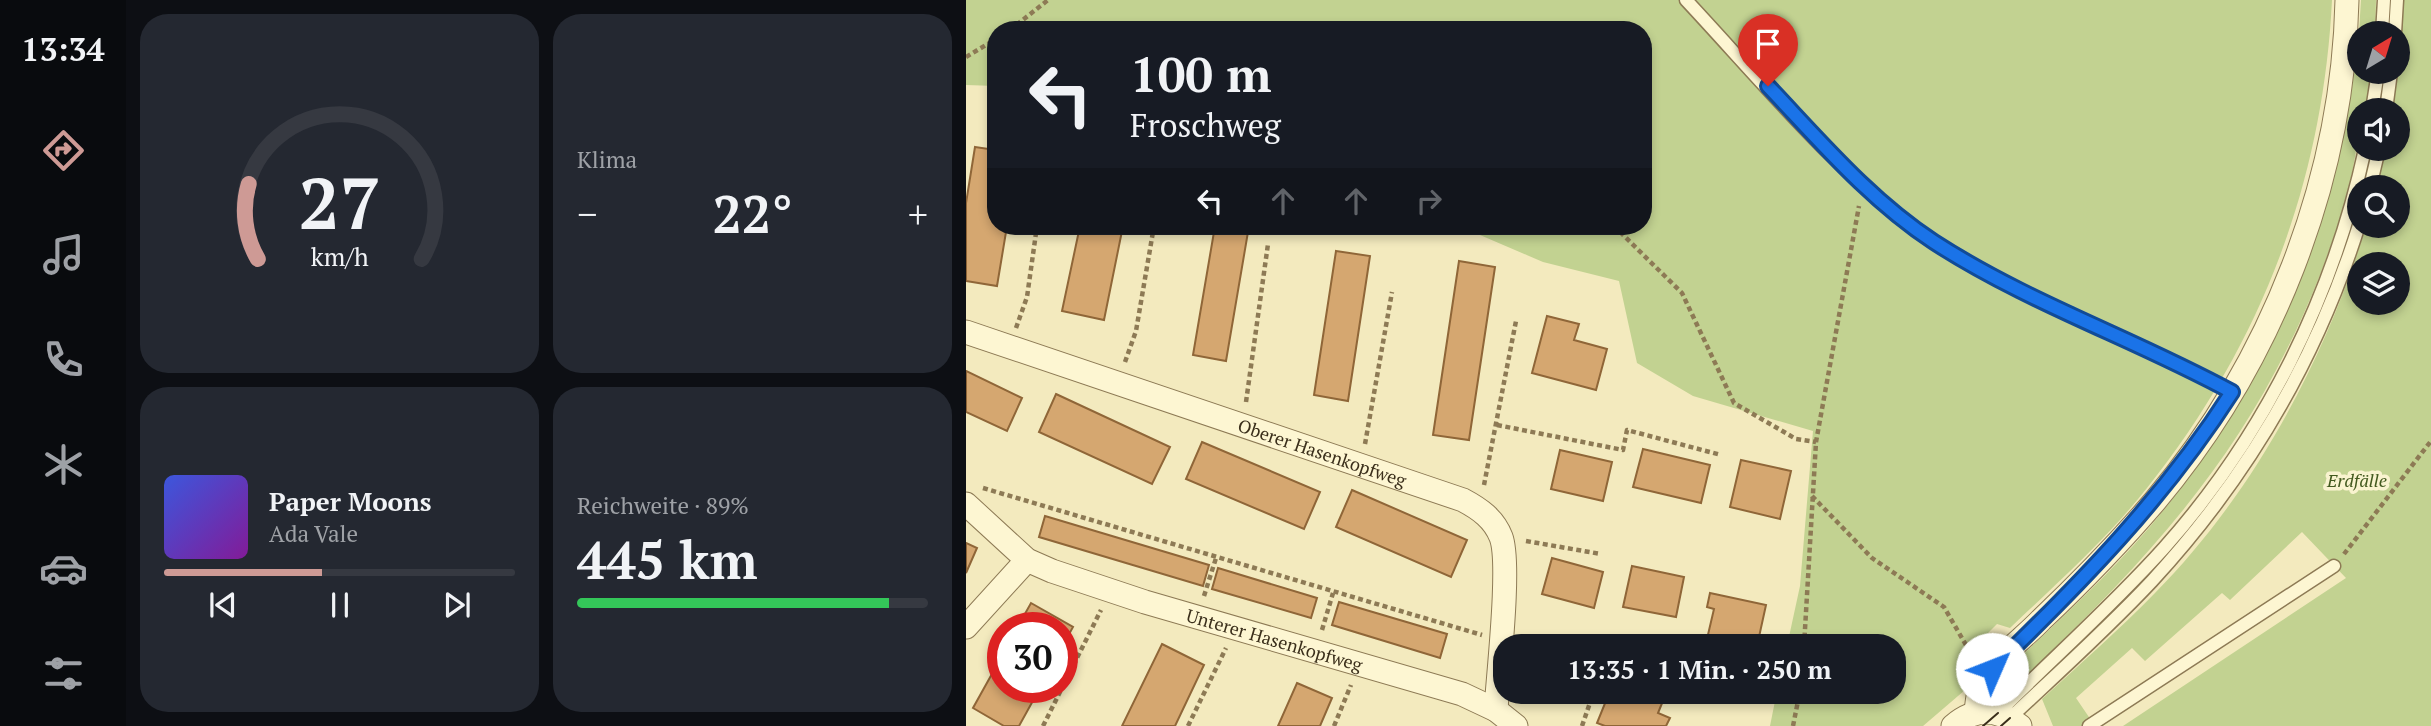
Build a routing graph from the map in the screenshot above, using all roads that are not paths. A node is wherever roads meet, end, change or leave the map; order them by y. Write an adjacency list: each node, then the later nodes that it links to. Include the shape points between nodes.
1 (1686, 0): 10 (lane, via 1863,185 1934,242 1989,274)
2 (2347, 0): 10 (street, via 2342,70 2311,215 2275,309)
3 (2384, 0): 5 (lane)
4 (2397, 0): 6 (lane)
5 (2383, 21)
6 (2396, 21)
7 (2362, 161): 16 (lane, via 2319,300 2278,385 2239,449 2156,556)
8 (2354, 238): 16 (lane, via 2305,362 2238,475 2151,582)
9 (966, 332): 15 (street, Oberer Hasenkopfweg, via 1464,500 1490,519 1504,551)
10 (2232, 392): 16 (street, via 2185,464 2124,536 1992,669 1978,694)
11 (968, 494): 12 (street, Unterer Hasenkopfweg)
12 (1027, 560): 14 (street); 15 (street, Unterer Hasenkopfweg, via 1197,617 1462,694)
13 (2334, 566): 19 (lane)
14 (966, 627)
15 (1496, 710): 17 (street, Unterer Hasenkopfweg)
16 (2001, 717): 18 (street)
17 (1516, 726)
18 (1953, 726)
19 (2089, 726)

